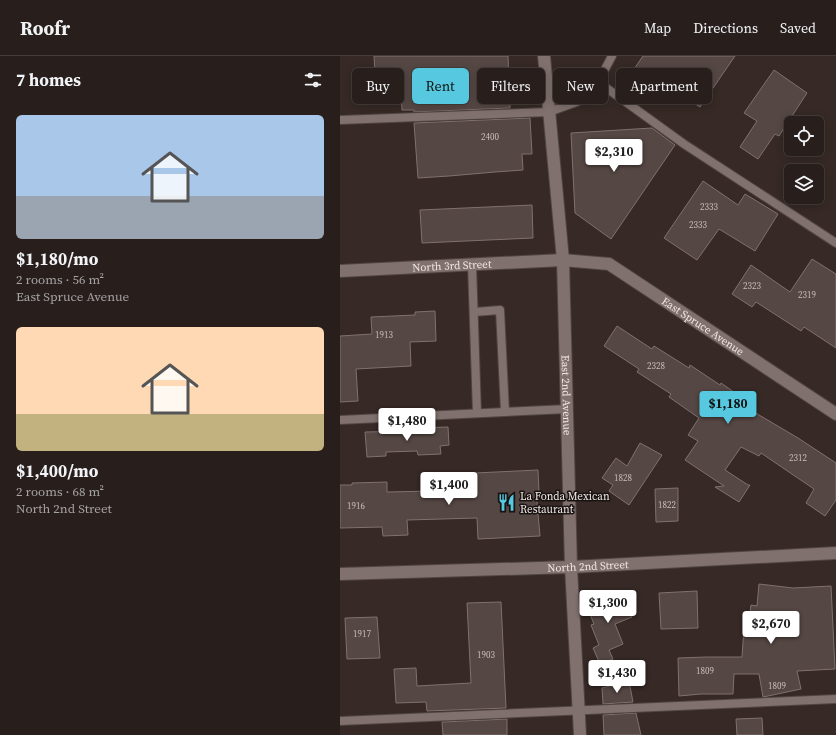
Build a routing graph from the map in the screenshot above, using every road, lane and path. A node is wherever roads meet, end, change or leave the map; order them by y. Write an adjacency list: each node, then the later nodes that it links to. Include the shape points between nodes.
1 (544, 56): 6 (street, East 2nd Avenue)
2 (612, 56): 3 (lane)
3 (606, 68)
4 (608, 87): 8 (lane, via 684,144)
5 (571, 104): 6 (lane)
6 (549, 112): 7 (lane); 9 (street, East 2nd Avenue)
7 (340, 120)
8 (836, 243)
9 (563, 260): 10 (street, North 3rd Street); 13 (street, East 2nd Avenue); 16 (street, East Spruce Avenue, via 609,264)
10 (472, 265): 11 (street, North 3rd Street); 12 (lane)
11 (340, 271)
12 (474, 312): 14 (lane, via 500,310); 15 (lane)
13 (567, 409): 14 (lane); 19 (street, East 2nd Avenue)
14 (505, 412): 15 (lane)
15 (477, 413): 17 (lane)
16 (836, 414)
17 (340, 420)
18 (836, 553): 19 (street, North 2nd Street)
19 (571, 567): 20 (street, North 2nd Street); 22 (street, East 2nd Avenue)
20 (340, 574)
21 (836, 699): 22 (lane)
22 (578, 710): 23 (lane); 24 (street, East 2nd Avenue)
23 (340, 721)
24 (580, 735)

